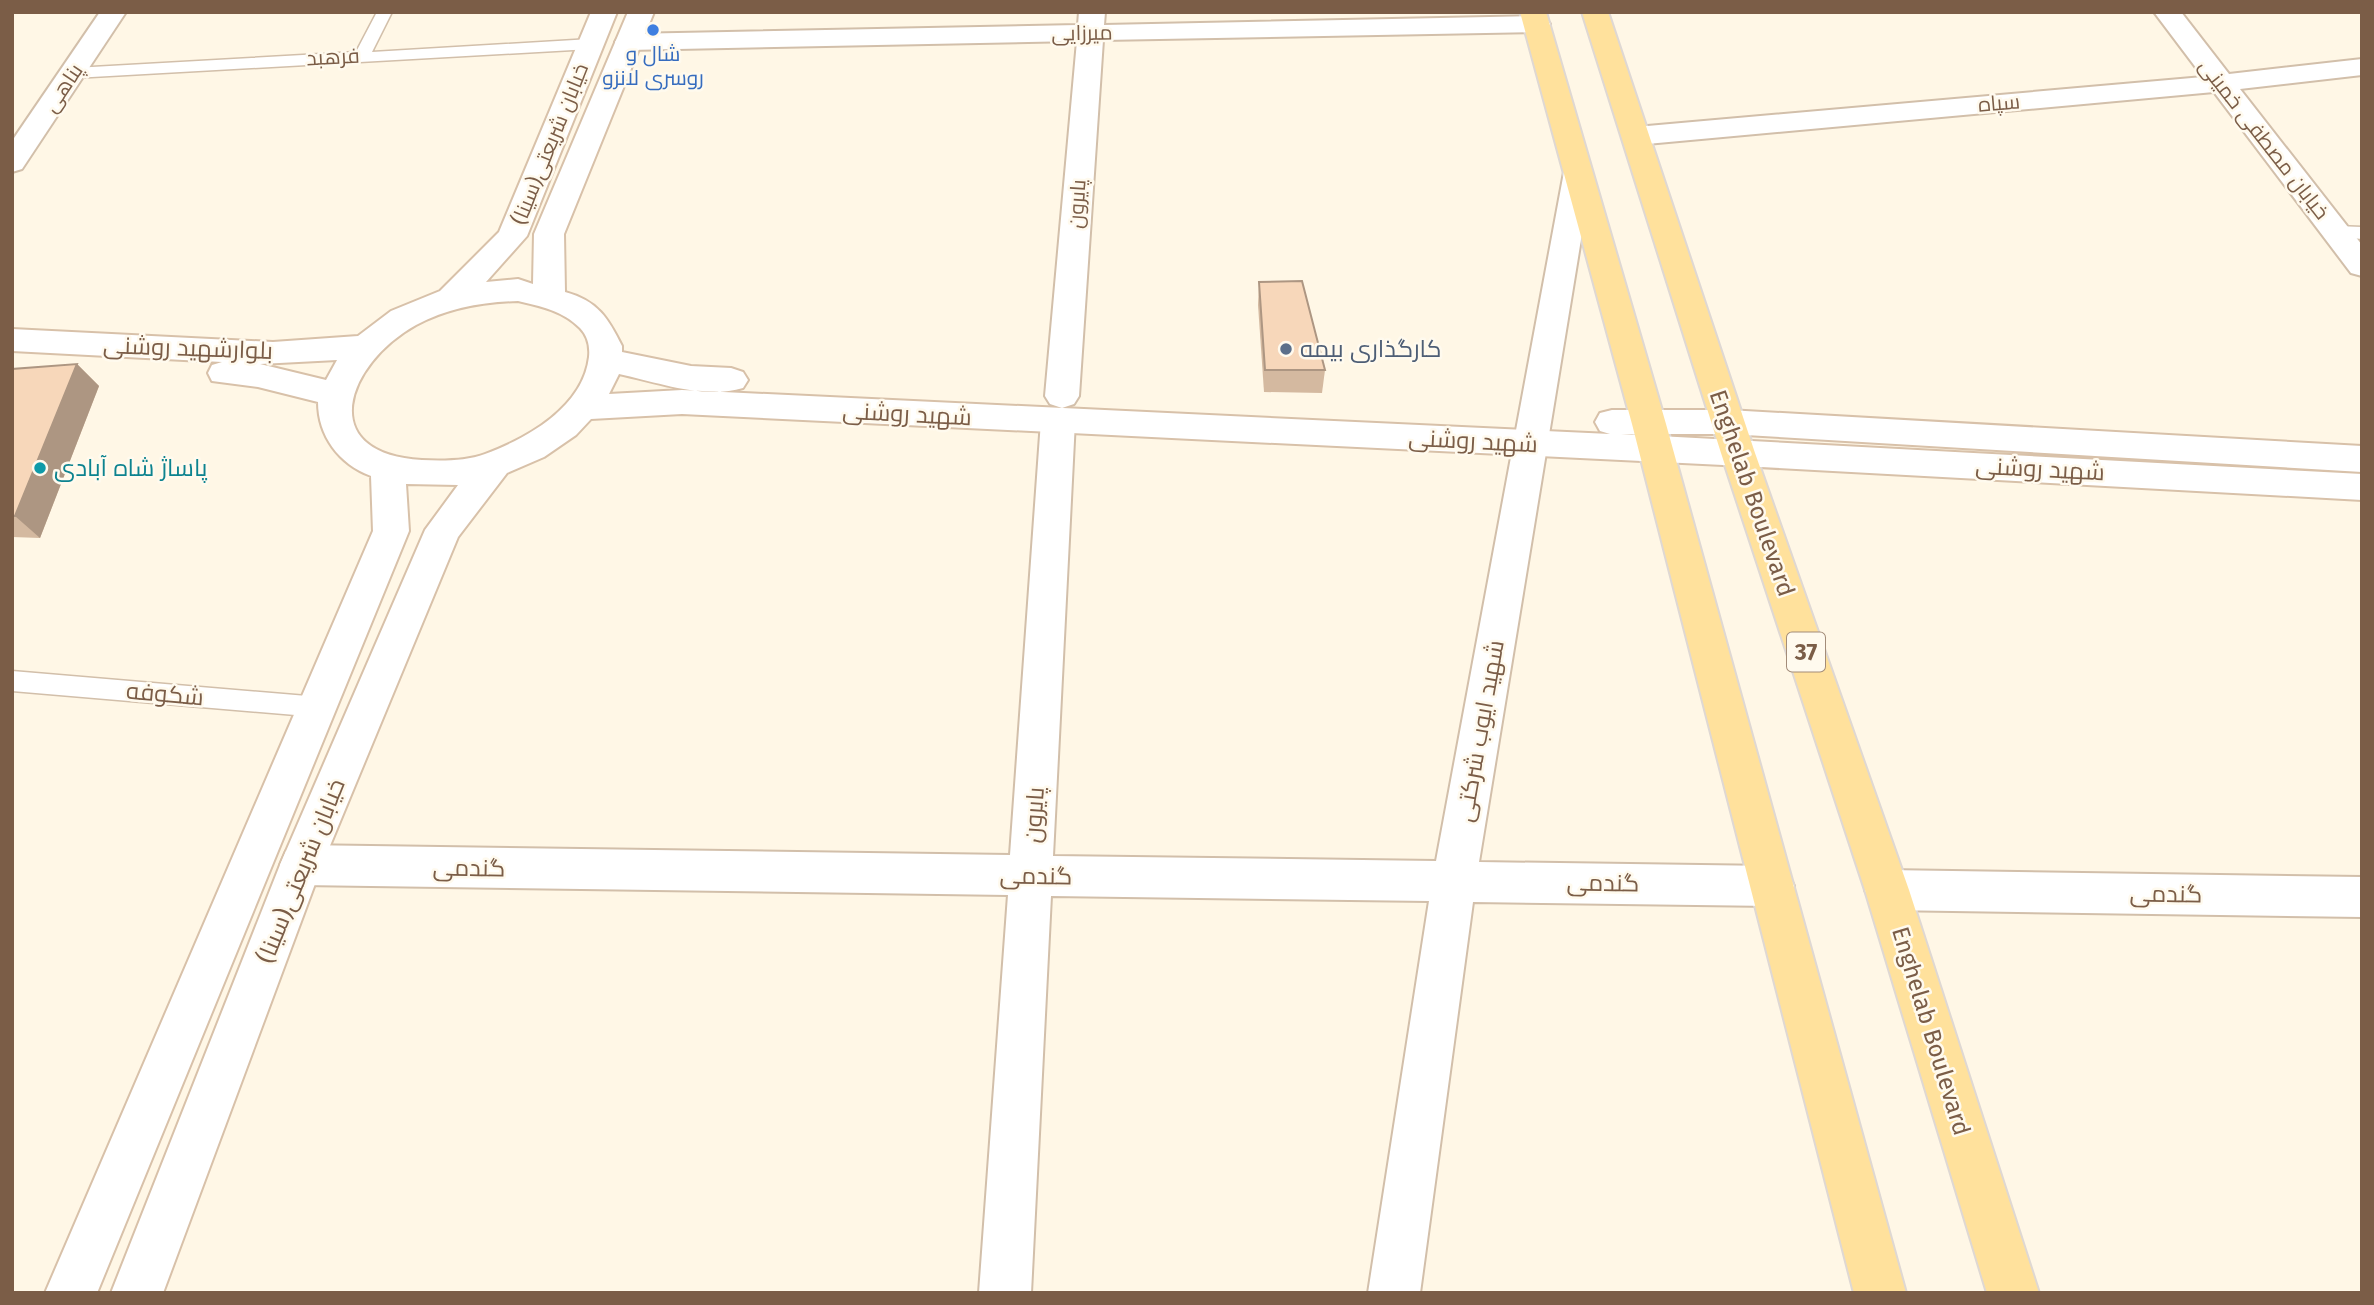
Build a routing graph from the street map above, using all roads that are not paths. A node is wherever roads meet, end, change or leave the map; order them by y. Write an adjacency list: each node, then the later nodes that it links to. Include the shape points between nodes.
1 (113, 12): 13 (street, پناهی)
2 (385, 12): 11 (lane)
3 (604, 12): 10 (street, خیابان شریعتی(سینا))
4 (640, 12): 9 (street, خیابان شریعتی(سینا))
5 (1595, 12): 15 (main road, Enghelab Boulevard / 37)
6 (2167, 12): 14 (street, خیابان مصطفی خمینی)
7 (1535, 18): 8 (street, میرزایی); 17 (main road)
8 (1091, 23): 9 (street, میرزایی); 28 (street, پایرون)
9 (628, 43): 20 (street, خیابان شریعتی(سینا), via 549,234)
10 (591, 44): 11 (lane, فرهبد); 21 (street, خیابان شریعتی(سینا), via 512,236)
11 (362, 55): 13 (lane, فرهبد)
12 (2362, 67): 14 (street, سپاه)
13 (74, 72): 16 (street, پناهی)
14 (2222, 83): 15 (street, سپاه); 18 (street, خیابان مصطفی خمینی)
15 (1636, 136): 31 (main road, Enghelab Boulevard / 37)
16 (12, 163)
17 (1578, 172): 29 (street, شهید ایوب شرکتی); 30 (main road)
18 (2349, 233): 19 (street, خیابان مصطفی خمینی)
19 (2362, 266)
20 (549, 294): 21 (street, via 486,291); 24 (street, via 592,318 604,338)
21 (453, 298): 23 (street, via 419,310)
22 (12, 340): 23 (street, بلوارشهید روشنی, via 273,353)
23 (364, 347): 26 (street, via 346,370)
24 (607, 360): 27 (street, via 600,384); 28 (street, شهید روشنی, via 691,378)
25 (12, 363): 26 (street, بلوارشهید روشنی, via 258,375)
26 (336, 394): 34 (street, via 334,418 343,440 361,457)
27 (585, 407): 28 (street, شهید روشنی, via 682,402); 33 (street, via 561,430)
28 (1060, 408): 29 (street, شهید روشنی); 39 (street, پایرون)
29 (1533, 431): 30 (street, شهید روشنی); 40 (street, شهید ایوب شرکتی)
30 (1652, 437): 31 (street, شهید روشنی); 41 (main road)
31 (1733, 437): 32 (street, شهید روشنی); 35 (street, شهید روشنی); 42 (main road, Enghelab Boulevard / 37)
32 (2362, 459)
33 (495, 464): 34 (street, via 457,473); 38 (street, خیابان شریعتی(سینا), via 443,530)
34 (388, 469): 37 (street, خیابان شریعتی(سینا), via 391,531)
35 (2362, 487)
36 (12, 681): 37 (lane, شکوفه)
37 (319, 707): 44 (street, خیابان شریعتی(سینا))
38 (301, 865): 39 (street, گندمی); 45 (street, خیابان شریعتی(سینا))
39 (1030, 876): 40 (street, گندمی); 46 (street, پایرون)
40 (1454, 881): 41 (street, گندمی); 47 (street, شهید ایوب شرکتی)
41 (1772, 886): 48 (main road)
42 (1887, 890): 43 (street, گندمی); 49 (main road, Enghelab Boulevard / 37)
43 (2362, 898)
44 (71, 1293)
45 (137, 1293)
46 (1004, 1293)
47 (1394, 1293)
48 (1880, 1293)
49 (2013, 1293)

